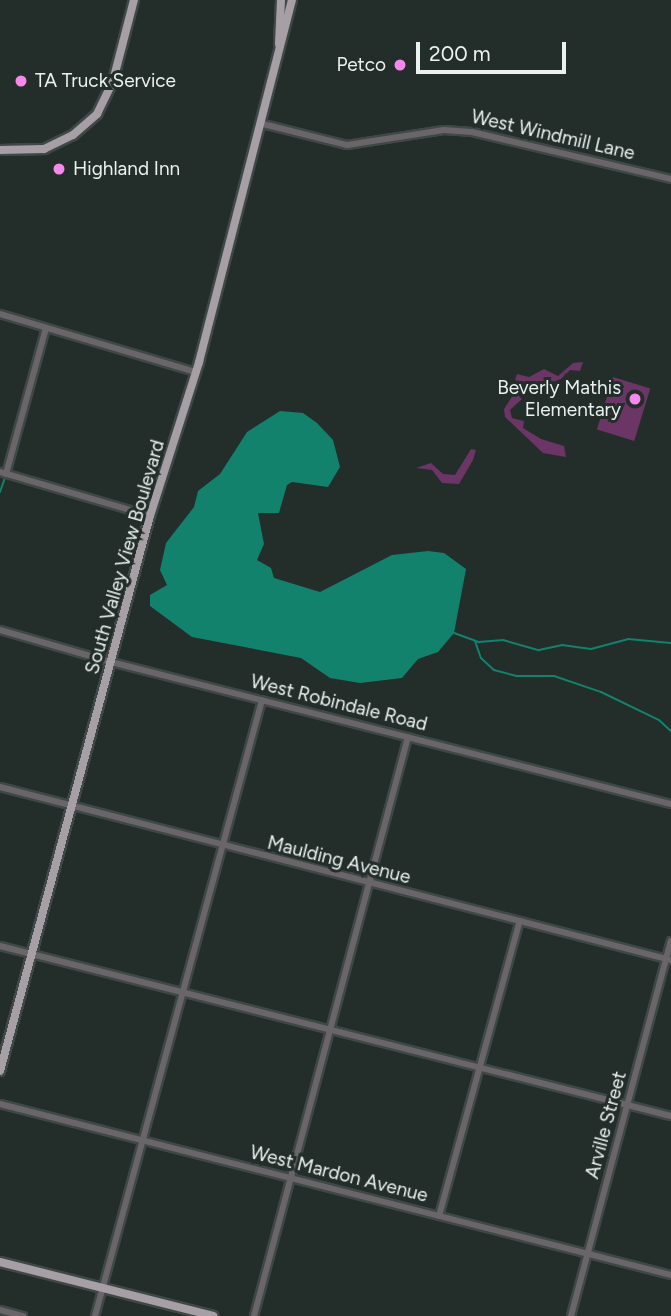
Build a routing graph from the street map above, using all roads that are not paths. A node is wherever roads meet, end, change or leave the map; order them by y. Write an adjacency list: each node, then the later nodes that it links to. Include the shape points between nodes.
1 (134, 0): 6 (main road, via 113,81 97,114 73,135 44,149)
2 (281, 0): 4 (main road, South Valley View Boulevard)
3 (292, 0): 4 (main road, South Valley View Boulevard)
4 (279, 51): 5 (main road, South Valley View Boulevard)
5 (263, 124): 7 (street, West Windmill Lane, via 347,145 444,130 472,132); 10 (main road, South Valley View Boulevard)
6 (0, 150)
7 (671, 178)
8 (0, 314): 9 (street)
9 (47, 328): 10 (street); 11 (street)
10 (196, 372): 12 (main road, South Valley View Boulevard)
11 (3, 473): 12 (street)
12 (150, 516): 14 (main road, South Valley View Boulevard)
13 (0, 630): 14 (street, West Robindale Road)
14 (111, 662): 15 (street, West Robindale Road); 19 (main road, South Valley View Boulevard)
15 (262, 700): 16 (street, West Robindale Road); 20 (street)
16 (408, 737): 18 (street, West Robindale Road); 21 (street)
17 (0, 787): 19 (street, Maulding Avenue)
18 (671, 804)
19 (73, 808): 20 (street, Maulding Avenue); 25 (main road, South Valley View Boulevard)
20 (222, 847): 21 (street, Maulding Avenue); 27 (street)
21 (369, 884): 22 (street, Maulding Avenue); 28 (street)
22 (519, 923): 26 (street, Maulding Avenue); 29 (street)
23 (671, 942): 26 (street, Arville Street)
24 (0, 946): 25 (street)
25 (33, 956): 27 (street); 30 (main road, South Valley View Boulevard)
26 (668, 960): 32 (street, Arville Street)
27 (182, 994): 28 (street); 34 (street)
28 (330, 1031): 29 (street); 35 (street)
29 (480, 1067): 32 (street); 36 (street)
30 (0, 1071)
31 (0, 1104): 34 (street, West Mardon Avenue)
32 (627, 1105): 33 (street); 37 (street, Arville Street)
33 (671, 1116)
34 (143, 1140): 35 (street, West Mardon Avenue); 40 (street)
35 (291, 1178): 36 (street, West Mardon Avenue); 45 (street)
36 (439, 1216): 37 (street, West Mardon Avenue)
37 (588, 1254): 39 (street, West Mardon Avenue); 46 (street, Arville Street)
38 (0, 1262): 40 (main road)
39 (671, 1275)
40 (103, 1289): 43 (street); 44 (main road)
41 (0, 1310): 42 (street)
42 (23, 1316)
43 (95, 1316)
44 (213, 1316)
45 (254, 1316)
46 (571, 1316)

